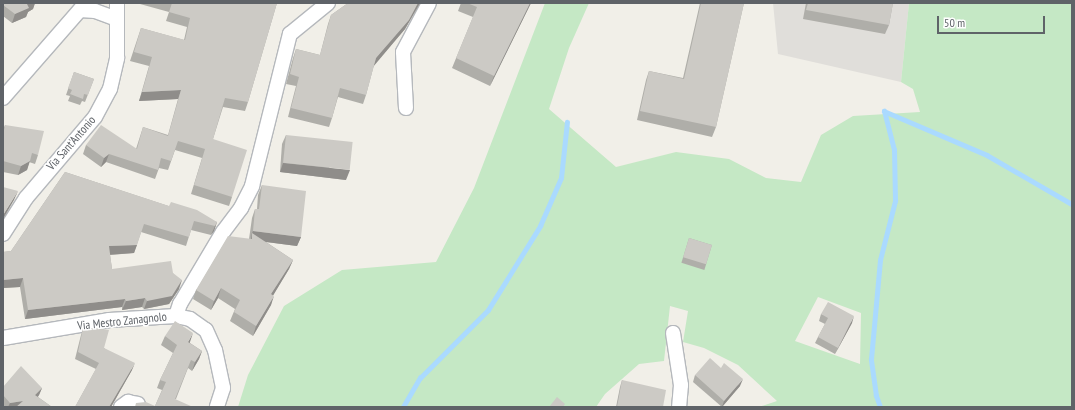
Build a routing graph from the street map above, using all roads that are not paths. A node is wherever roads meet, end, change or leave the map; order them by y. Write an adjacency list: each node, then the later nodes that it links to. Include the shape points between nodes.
1 (117, 3): 5 (street, Via Sant'Antonio)
2 (328, 3): 9 (street, via 290,34 252,186 241,208 223,232 180,304)
3 (430, 3): 7 (street, via 403,52)
4 (83, 6): 5 (street); 6 (street)
5 (117, 19): 8 (street, Via Sant'Antonio, via 117,58 110,89 95,117 26,198)
6 (3, 98)
7 (406, 108)
8 (3, 234)
9 (176, 316): 11 (street, Via Mestro Zanagnolo, via 109,320); 14 (street, Via Mestro Zanagnolo, via 190,319 206,330 216,350 223,388)
10 (673, 332): 15 (street, via 680,385)
11 (3, 338)
12 (138, 404): 13 (street, via 128,402)
13 (121, 407)
14 (217, 407)
15 (679, 407)

